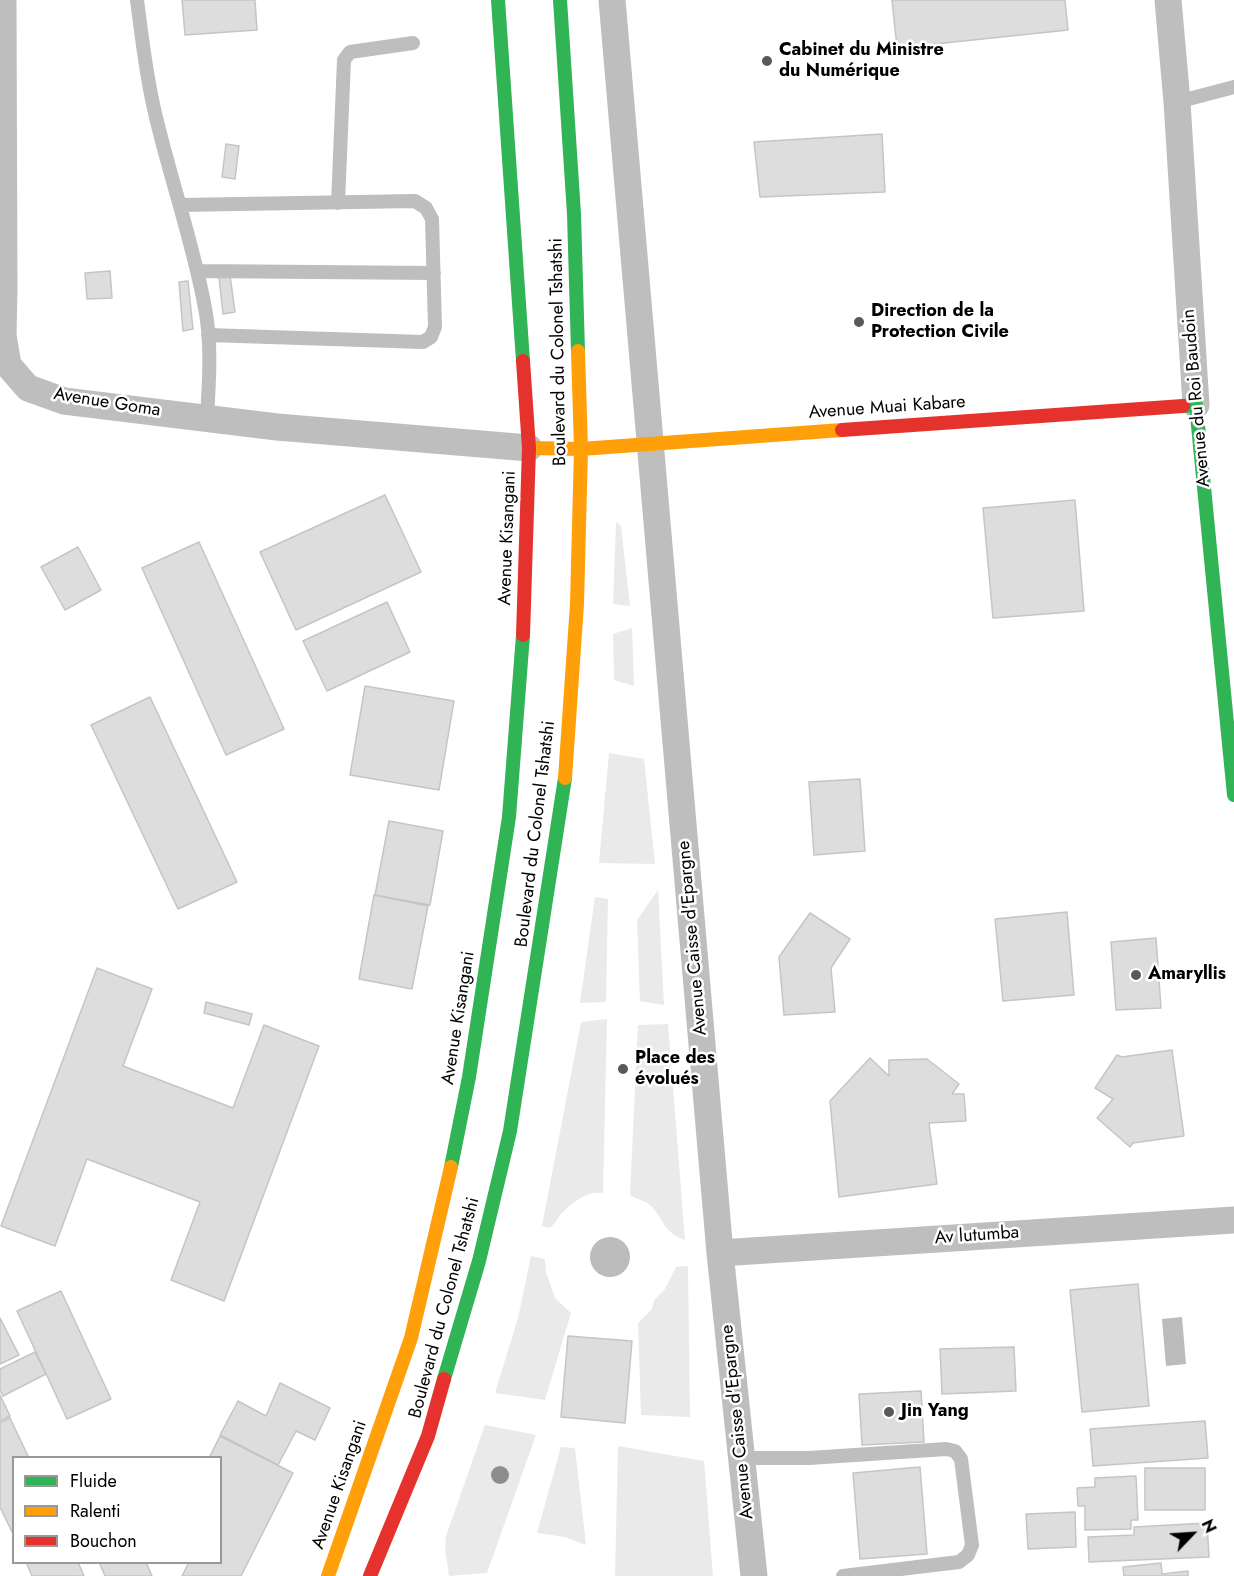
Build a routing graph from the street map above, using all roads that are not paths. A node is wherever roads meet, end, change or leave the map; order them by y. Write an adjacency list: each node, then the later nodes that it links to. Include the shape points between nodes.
1 (3, 0): 16 (street, Avenue Goma, via 3,335 8,365 28,388 64,400)
2 (137, 0): 11 (lane, via 155,113)
3 (498, 0): 18 (street, Boulevard du Colonel Tshatshi)
4 (560, 0): 19 (street, Boulevard du Colonel Tshatshi, via 574,214)
5 (612, 0): 17 (street, Avenue Caisse d'Epargne)
6 (1168, 0): 9 (street, Avenue du Roi Baudoin)
7 (413, 43): 10 (lane, via 350,52 344,60)
8 (1234, 87): 9 (lane)
9 (1177, 102): 15 (street, Avenue du Roi Baudoin)
10 (338, 203): 11 (lane); 13 (lane, via 415,201 426,208 432,219)
11 (180, 205): 12 (lane)
12 (197, 271): 13 (lane); 14 (lane)
13 (434, 273): 14 (lane, via 435,327 431,337 423,342)
14 (208, 335): 16 (lane)
15 (1196, 405): 17 (street, Avenue Muai Kabare); 20 (street, Avenue du Roi Baudoin)
16 (207, 418): 18 (street, Avenue Goma)
17 (651, 443): 19 (street, Avenue Muai Kabare); 22 (street, Avenue Caisse d'Epargne)
18 (529, 448): 19 (street, Avenue Goma); 24 (street, Avenue Kisangani, via 523,649 509,817 469,1077 411,1338)
19 (581, 448): 25 (street, Boulevard du Colonel Tshatshi, via 577,604 565,781 510,1131 479,1261 428,1436)
20 (1234, 795)
21 (1234, 1220): 22 (street, Av lutumba)
22 (720, 1253): 23 (street, Avenue Caisse d'Epargne)
23 (742, 1458): 26 (street, Avenue Caisse d'Epargne); 27 (lane, via 955,1451 961,1459 972,1545 968,1556 959,1562)
24 (328, 1576)
25 (370, 1576)
26 (754, 1576)
27 (843, 1576)

